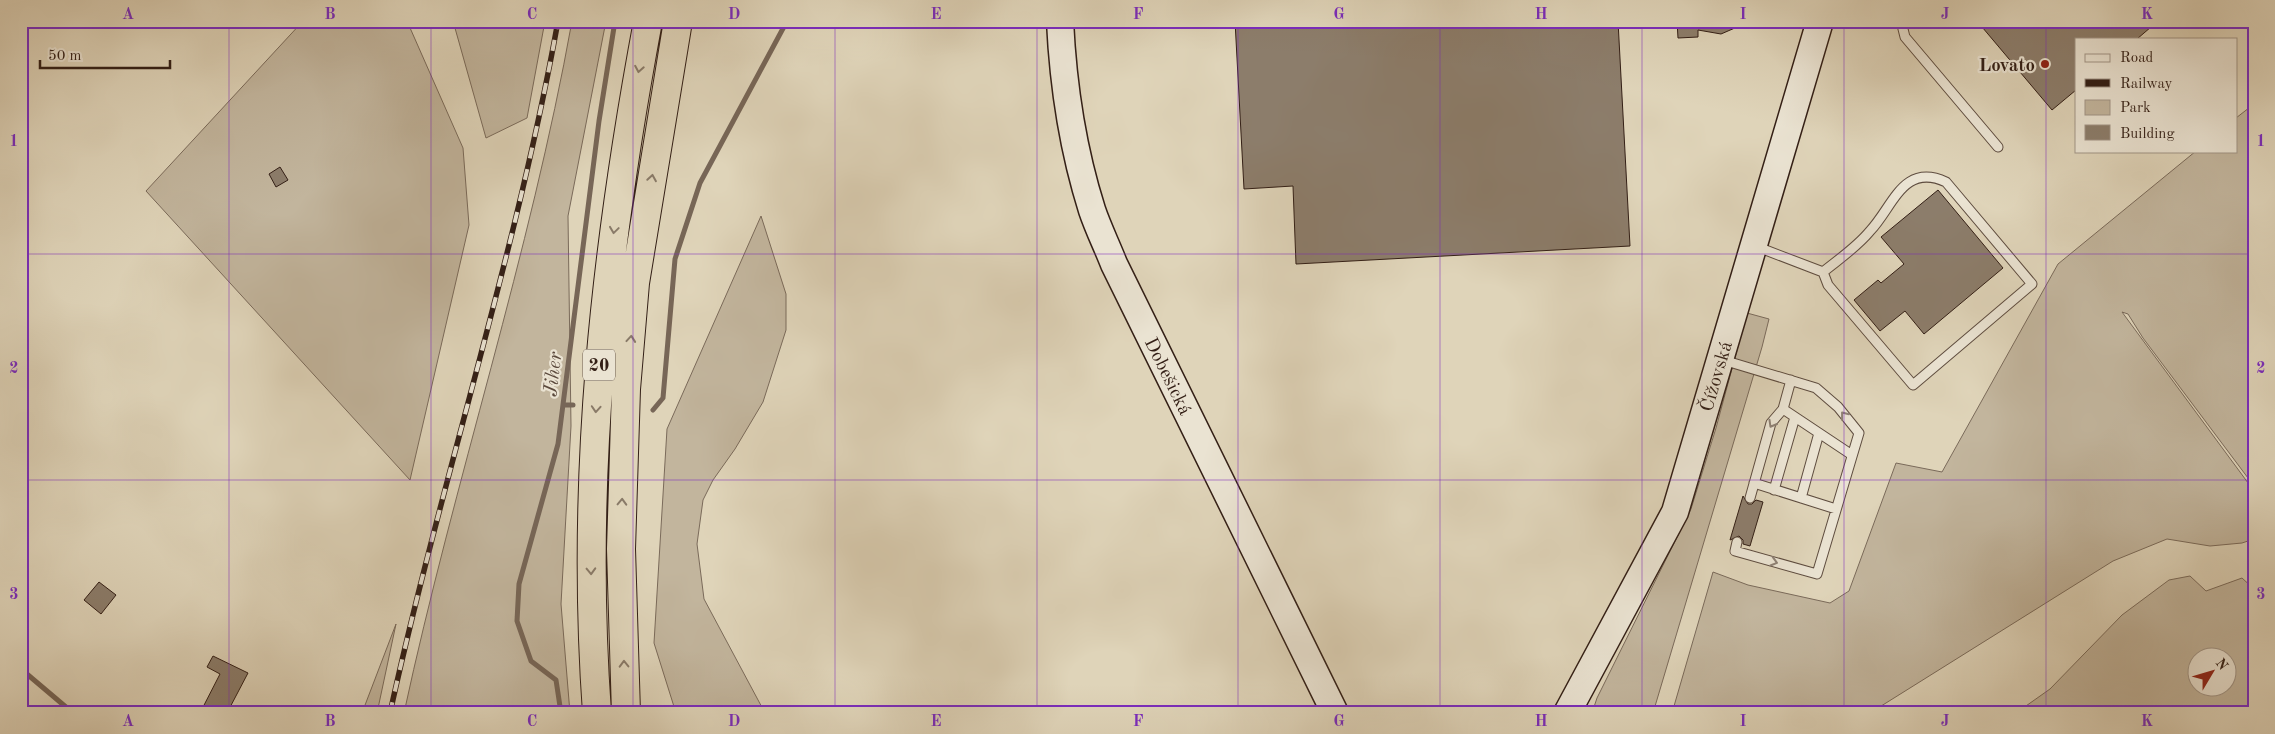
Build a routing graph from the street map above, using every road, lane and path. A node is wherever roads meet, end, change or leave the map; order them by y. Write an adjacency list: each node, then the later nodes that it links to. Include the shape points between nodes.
1 (648, 21): 21 (highway, 20, one-way to 21, via 624,152 609,260 595,415 591,556)
2 (678, 21): 22 (highway, 20, one-way to 2, via 621,549 626,389 636,283)
3 (1060, 21): 23 (street, Dobešická, via 1078,160 1093,211 1114,264)
4 (1820, 21): 7 (street, Čížovská)
5 (1902, 21): 6 (lane, via 1905,37)
6 (1998, 147)
7 (1754, 246): 8 (lane); 9 (street, Čížovská)
8 (1823, 272): 8 (lane, via 1863,240 1892,199 1910,182 1921,177 1934,177 1946,182 2032,284 1913,385 1828,285)
9 (1720, 359): 10 (lane); 24 (street, Čížovská, via 1675,512)
10 (1791, 380): 11 (lane); 14 (lane, one-way to 10, via 1859,433 1838,407 1816,388)
11 (1783, 409): 12 (lane); 15 (lane, one-way to 15, via 1770,423)
12 (1795, 417): 13 (lane); 16 (lane)
13 (1819, 433): 14 (lane); 18 (lane)
14 (1852, 455): 19 (lane)
15 (1754, 483): 16 (lane); 17 (lane)
16 (1774, 490): 18 (lane)
17 (1750, 498)
18 (1801, 498): 19 (lane)
19 (1836, 509): 20 (lane, one-way to 19, via 1735,550 1817,574)
20 (1737, 542)
21 (597, 713)
22 (626, 713)
23 (1335, 713)
24 (1568, 713)

